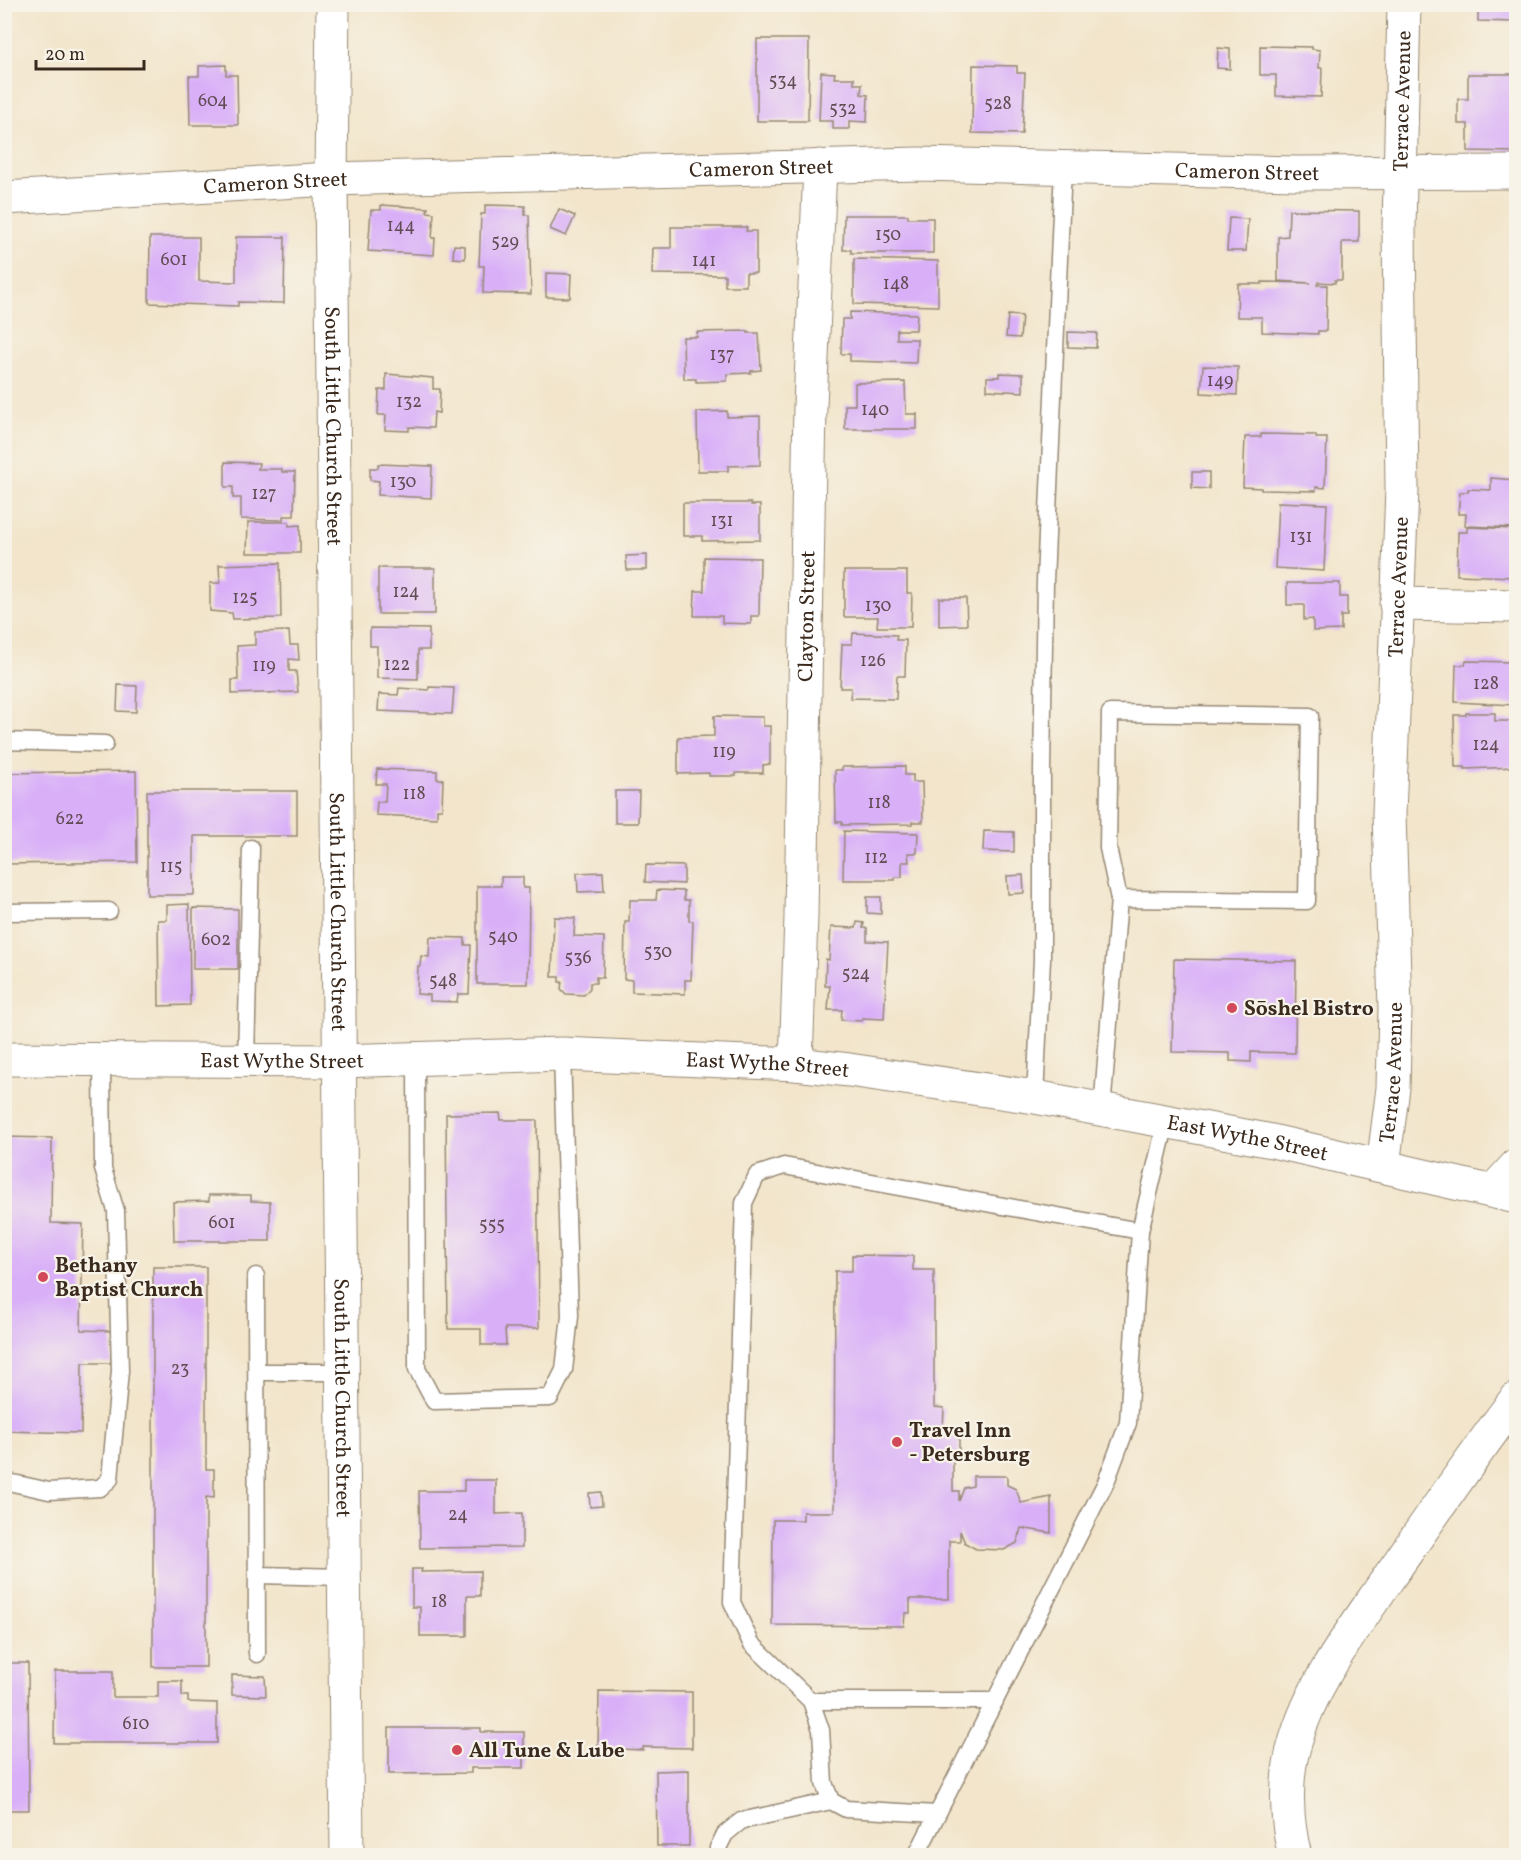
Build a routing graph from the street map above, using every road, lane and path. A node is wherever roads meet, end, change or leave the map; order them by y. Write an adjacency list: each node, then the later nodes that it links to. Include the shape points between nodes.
1 (333, 4): 7 (main road, South Little Church Street)
2 (1404, 4): 5 (main road, Terrace Avenue)
3 (820, 166): 4 (main road, Cameron Street); 7 (main road, Cameron Street); 23 (main road, Clayton Street, via 810,406)
4 (1063, 167): 5 (main road, Cameron Street); 24 (lane, via 1045,580 1042,960)
5 (1401, 172): 6 (main road, Cameron Street); 9 (main road, Terrace Avenue, via 1402,490)
6 (1516, 172)
7 (331, 179): 8 (main road, Cameron Street); 22 (main road, South Little Church Street)
8 (4, 198)
9 (1396, 604): 10 (main road); 27 (main road, Terrace Avenue, via 1389,814 1395,1010 1393,1088)
10 (1516, 606)
11 (4, 741): 12 (lane)
12 (105, 744)
13 (251, 849): 21 (lane)
14 (1119, 899): 14 (lane, via 1306,901 1310,716 1110,713 1108,848); 25 (lane)
15 (109, 911): 16 (lane)
16 (4, 912)
17 (562, 1054): 20 (main road, East Wythe Street); 20 (lane, via 570,1316 564,1370 550,1398 434,1401 417,1369); 23 (main road, East Wythe Street)
18 (4, 1059): 19 (main road, East Wythe Street)
19 (102, 1060): 21 (main road, East Wythe Street); 35 (lane, via 103,1169 116,1212 120,1371 110,1479 100,1488 49,1491)
20 (416, 1060): 22 (main road, East Wythe Street)
21 (246, 1061): 22 (main road, East Wythe Street)
22 (338, 1061): 33 (main road, South Little Church Street)
23 (796, 1064): 24 (main road, East Wythe Street)
24 (1035, 1097): 25 (main road, East Wythe Street)
25 (1102, 1110): 26 (main road, East Wythe Street)
26 (1166, 1122): 27 (main road, East Wythe Street); 30 (lane)
27 (1383, 1166): 29 (main road, East Wythe Street)
28 (1516, 1166): 29 (main road)
29 (1505, 1194)
30 (1140, 1231): 39 (lane, via 784,1166 758,1175 744,1203 732,1602 752,1643); 40 (lane, via 1128,1423 1106,1482)
31 (256, 1276): 32 (lane)
32 (257, 1372): 33 (lane); 36 (lane)
33 (342, 1372): 37 (main road, South Little Church Street)
34 (1516, 1399): 46 (main road, via 1356,1626 1309,1703 1294,1745 1287,1788)
35 (4, 1480)
36 (257, 1575): 37 (lane); 38 (lane)
37 (344, 1577): 43 (main road, South Little Church Street)
38 (257, 1654)
39 (811, 1701): 40 (lane); 41 (lane, via 821,1731 824,1783)
40 (994, 1701): 42 (lane)
41 (831, 1801): 42 (lane, via 846,1809); 44 (lane, via 741,1821 725,1834)
42 (938, 1814): 45 (lane)
43 (347, 1856)
44 (717, 1856)
45 (916, 1856)
46 (1295, 1856)

